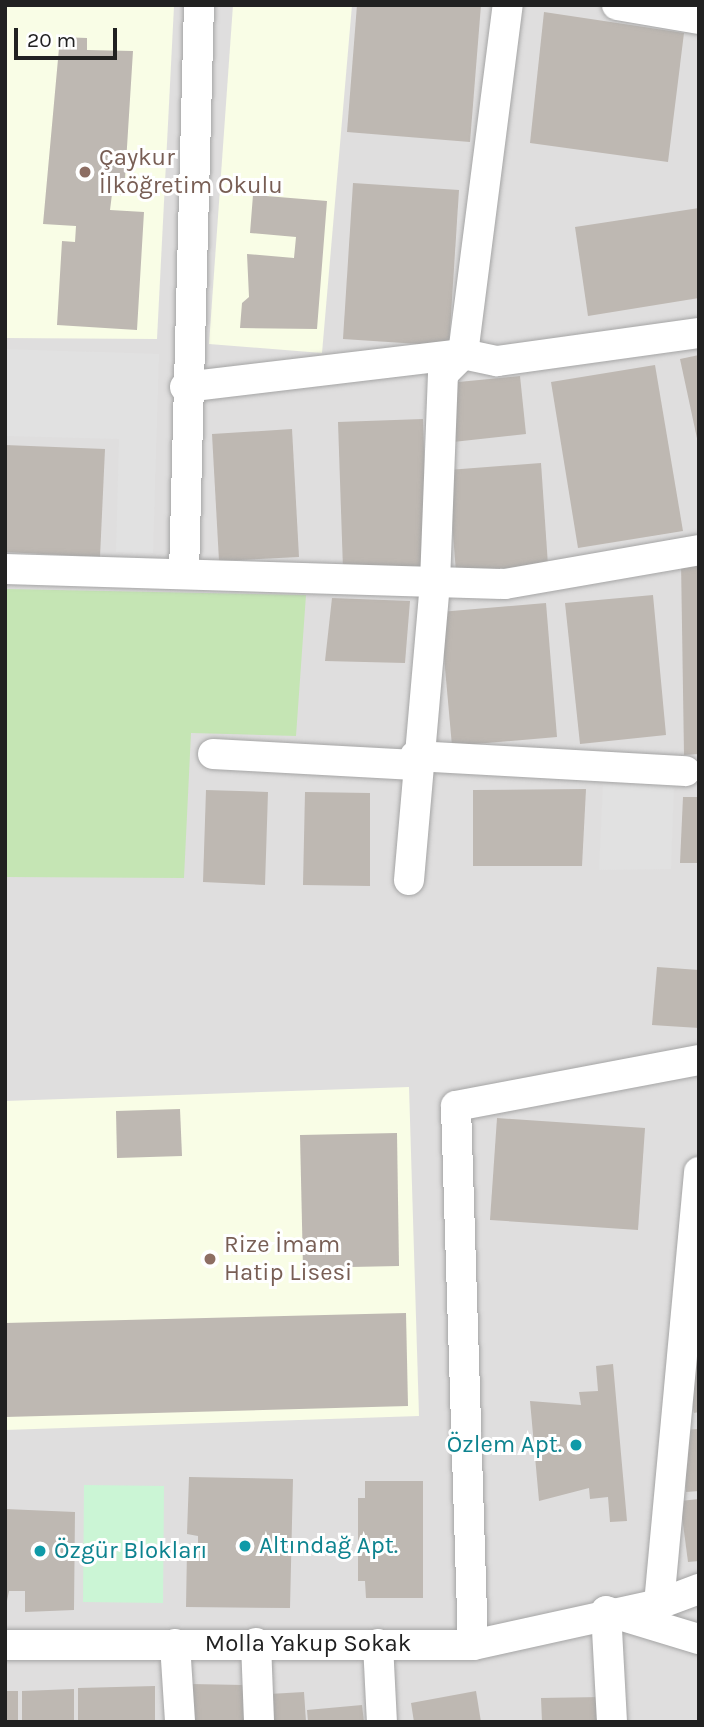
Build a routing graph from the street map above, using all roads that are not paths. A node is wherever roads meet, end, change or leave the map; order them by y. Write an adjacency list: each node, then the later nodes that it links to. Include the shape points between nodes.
1 (199, 5): 7 (street)
2 (508, 5): 6 (street)
3 (617, 5): 4 (street)
4 (699, 19)
5 (699, 333): 6 (street, via 497,361)
6 (463, 354): 7 (street); 11 (street, via 443,374)
7 (185, 387): 10 (street)
8 (699, 551): 11 (street, via 505,584)
9 (5, 569): 10 (street)
10 (184, 573): 11 (street)
11 (435, 582): 13 (street)
12 (213, 754): 13 (street)
13 (415, 760): 14 (street); 15 (street)
14 (686, 771)
15 (409, 880)
16 (699, 1060): 28 (street, via 457,1106)
17 (699, 1172): 18 (street)
18 (691, 1344): 19 (street)
19 (687, 1422): 21 (street)
20 (699, 1589): 21 (street, Molla Yakup Sokak)
21 (659, 1604): 22 (street, Molla Yakup Sokak)
22 (606, 1611): 23 (street); 28 (street, Molla Yakup Sokak); 32 (street)
23 (699, 1639)
24 (256, 1643): 25 (street, Molla Yakup Sokak); 26 (street, Molla Yakup Sokak); 30 (street)
25 (175, 1644): 27 (street, Molla Yakup Sokak); 29 (street)
26 (378, 1644): 28 (street, Molla Yakup Sokak); 31 (street)
27 (5, 1645)
28 (473, 1645)
29 (180, 1722)
30 (259, 1722)
31 (382, 1722)
32 (612, 1722)

